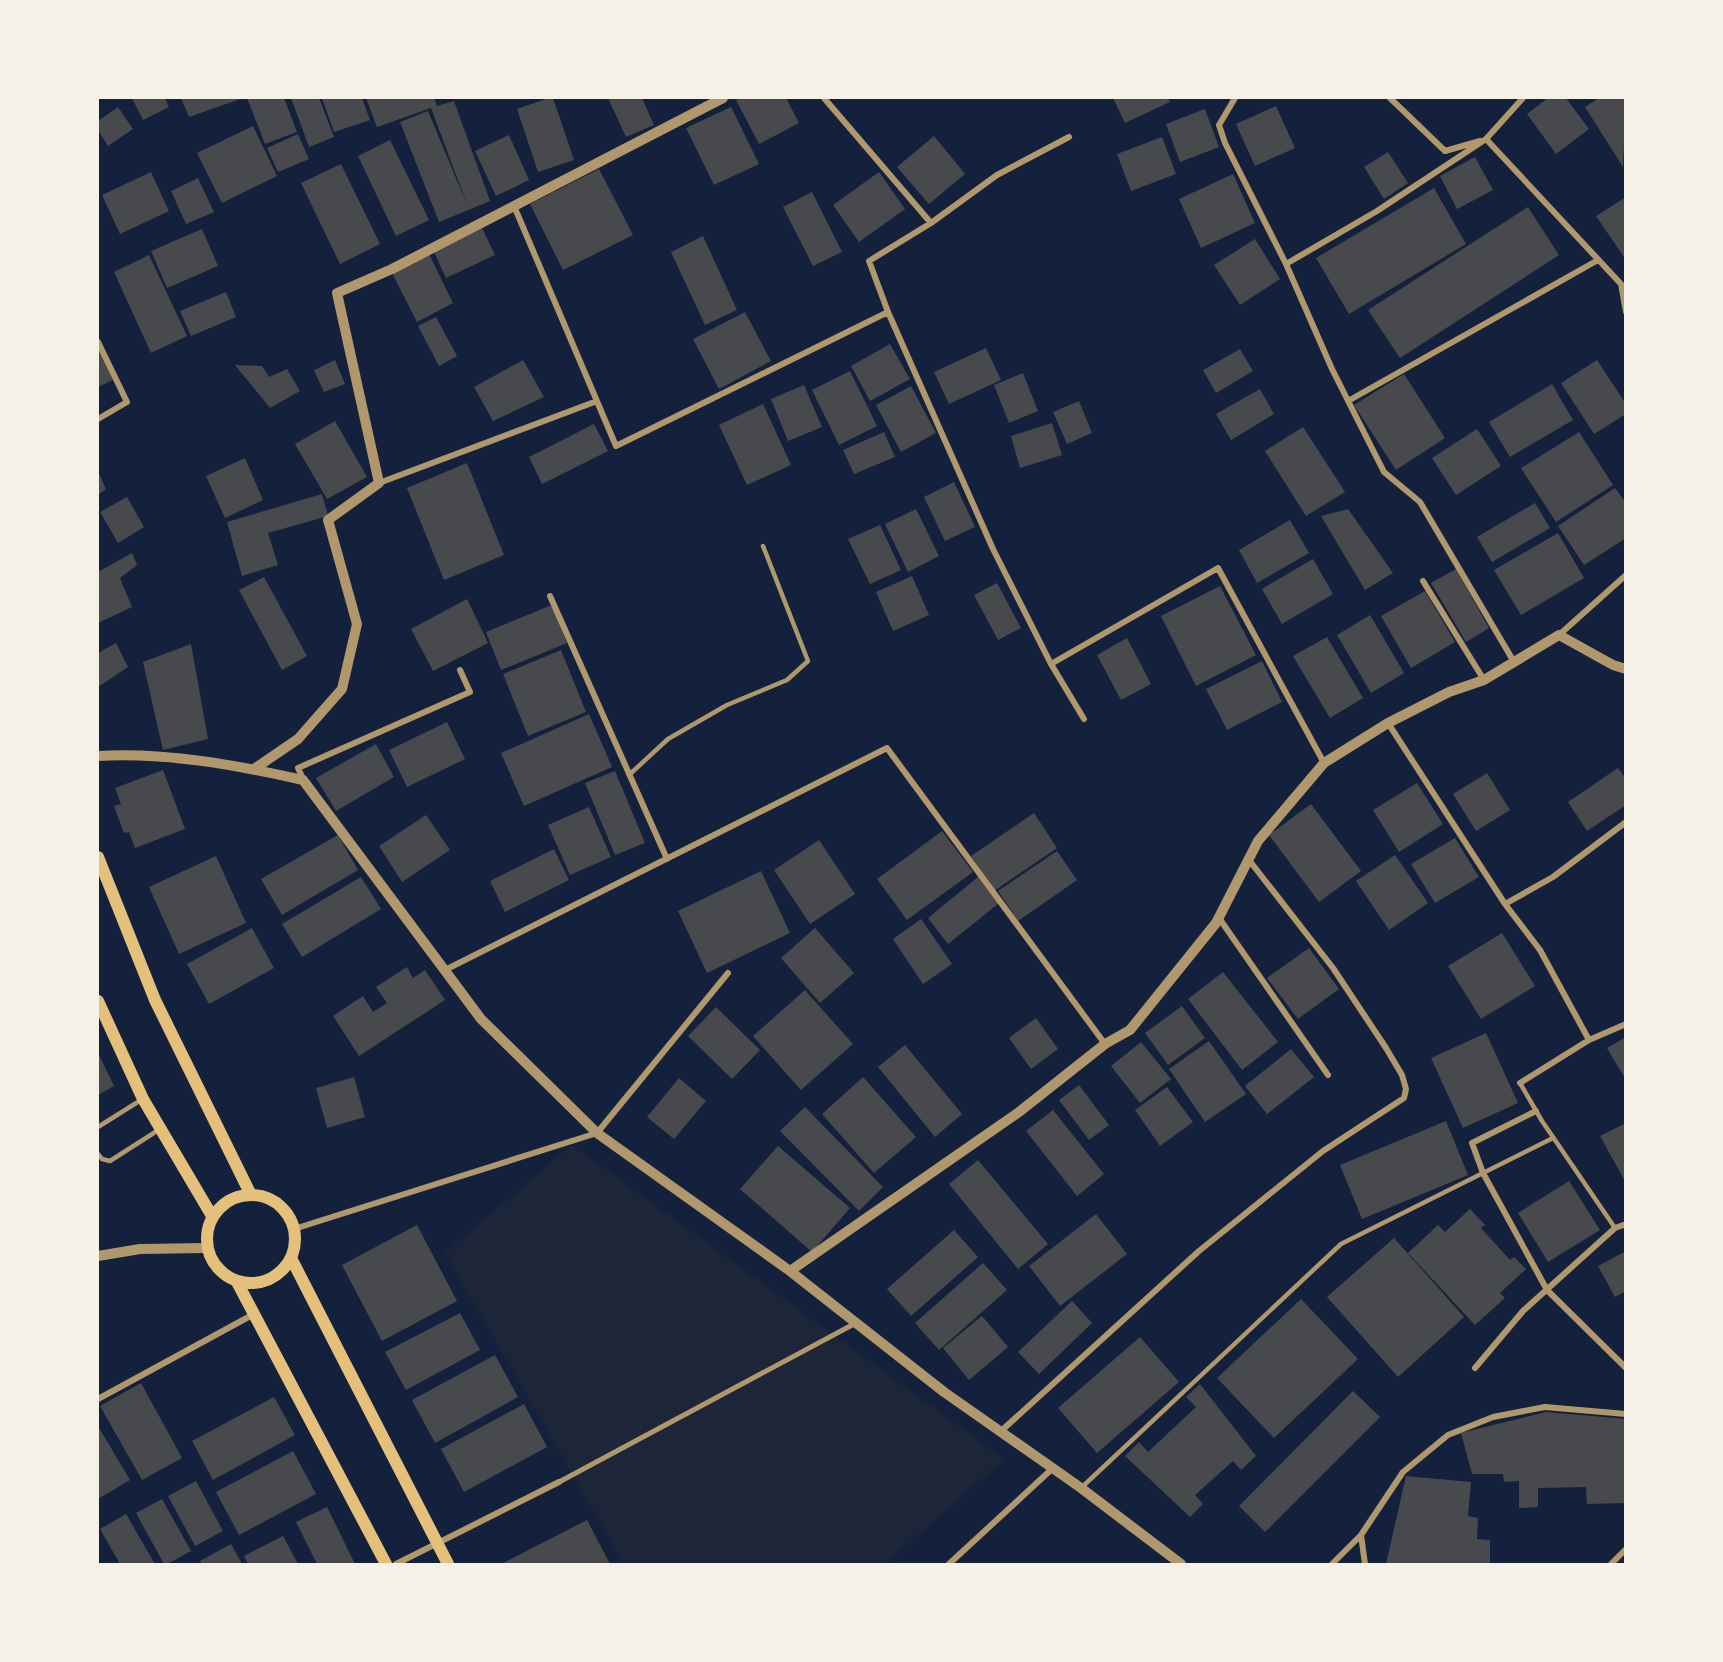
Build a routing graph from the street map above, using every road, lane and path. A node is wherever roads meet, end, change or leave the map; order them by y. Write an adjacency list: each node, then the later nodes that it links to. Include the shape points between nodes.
1 (723, 98): 8 (street)
2 (824, 98): 9 (street)
3 (1235, 98): 11 (street, via 1219,125 1224,143)
4 (1390, 98): 7 (street, via 1445,151)
5 (1523, 98): 7 (street)
6 (1068, 137): 9 (street, via 997,175)
7 (1486, 139): 10 (street); 11 (street, via 1377,211)
8 (514, 206): 16 (street); 19 (street, via 337,293)
9 (931, 223): 13 (street, via 869,261)
10 (1598, 260): 12 (street); 17 (street)
11 (1286, 264): 17 (street)
12 (1623, 283): 14 (street)
13 (888, 312): 16 (street, via 616,446); 26 (street, via 993,549)
14 (1626, 312)
15 (98, 342): 18 (street, via 127,402)
16 (597, 401): 19 (street)
17 (1348, 401): 25 (street, via 1383,472 1420,502)
18 (98, 419)
19 (379, 483): 34 (street, via 328,520 357,624 342,689 298,739)
20 (763, 546): 35 (lane, via 808,661 787,680 727,705 668,739)
21 (1626, 575): 24 (street)
22 (1423, 581): 29 (street)
23 (550, 596): 35 (street)
24 (1559, 635): 25 (street); 27 (street)
25 (1514, 662): 29 (street)
26 (1051, 664): 30 (street); 33 (street, via 1218,568)
27 (1626, 669)
28 (460, 670): 36 (street, via 470,692 298,768)
29 (1484, 680): 31 (street, via 1449,692)
30 (1084, 719)
31 (1388, 723): 33 (street); 41 (street)
32 (98, 756): 34 (street, via 134,754)
33 (1324, 763): 40 (street, via 1258,841)
34 (254, 769): 36 (street)
35 (629, 775): 39 (street)
36 (304, 781): 43 (street)
37 (1626, 822): 41 (street, via 1553,877)
38 (98, 857): 60 (main road, via 155,1000)
39 (667, 859): 43 (street); 49 (street, via 888,748)
40 (1249, 860): 42 (street); 77 (street, via 1333,968 1386,1047 1402,1075 1404,1098 1323,1151 1199,1251)
41 (1505, 904): 48 (street, via 1540,950)
42 (1219, 918): 49 (street, via 1130,1030); 50 (street)
43 (445, 970): 56 (street, via 481,1019)
44 (728, 974): 56 (street)
45 (98, 1001): 46 (main road)
46 (100, 1019): 52 (main road)
47 (1626, 1024): 48 (street)
48 (1590, 1040): 51 (street)
49 (1105, 1044): 68 (street, via 1019,1112)
50 (1328, 1075)
51 (1520, 1083): 53 (lane)
52 (143, 1099): 54 (lane); 55 (main road)
53 (1536, 1111): 57 (lane); 59 (street, via 1472,1143)
54 (98, 1127)
55 (160, 1129): 58 (lane, via 110,1161); 61 (main road)
56 (597, 1133): 64 (street); 68 (street)
57 (1553, 1138): 59 (lane); 63 (lane)
58 (98, 1154)
59 (1483, 1173): 70 (street); 80 (lane, via 1341,1244)
60 (251, 1195): 61 (main road, via 223,1204); 64 (main road, via 279,1204)
61 (212, 1216): 65 (main road)
62 (1626, 1224): 63 (street)
63 (1615, 1228): 70 (street)
64 (294, 1229): 67 (main road)
65 (206, 1248): 66 (street, via 140,1249); 69 (main road, via 212,1263)
66 (98, 1256)
67 (291, 1258): 69 (main road, via 269,1280 254,1284); 82 (main road)
68 (790, 1272): 72 (street)
69 (237, 1282): 71 (main road)
70 (1547, 1290): 73 (street, via 1523,1311); 74 (street)
71 (254, 1313): 75 (street); 84 (main road)
72 (855, 1324): 77 (street); 79 (street)
73 (1475, 1368)
74 (1626, 1368)
75 (98, 1398)
76 (1626, 1414): 81 (street, via 1545,1407 1493,1417 1448,1435 1403,1472)
77 (999, 1432): 78 (street)
78 (1053, 1468): 80 (street); 87 (street)
79 (559, 1482): 82 (street)
80 (1080, 1488): 88 (street)
81 (1361, 1534): 89 (street); 90 (street)
82 (436, 1544): 85 (street); 86 (main road)
83 (1626, 1549): 91 (street)
84 (386, 1564)
85 (396, 1564)
86 (448, 1564)
87 (949, 1564)
88 (1180, 1564)
89 (1332, 1564)
90 (1365, 1564)
91 (1611, 1564)

